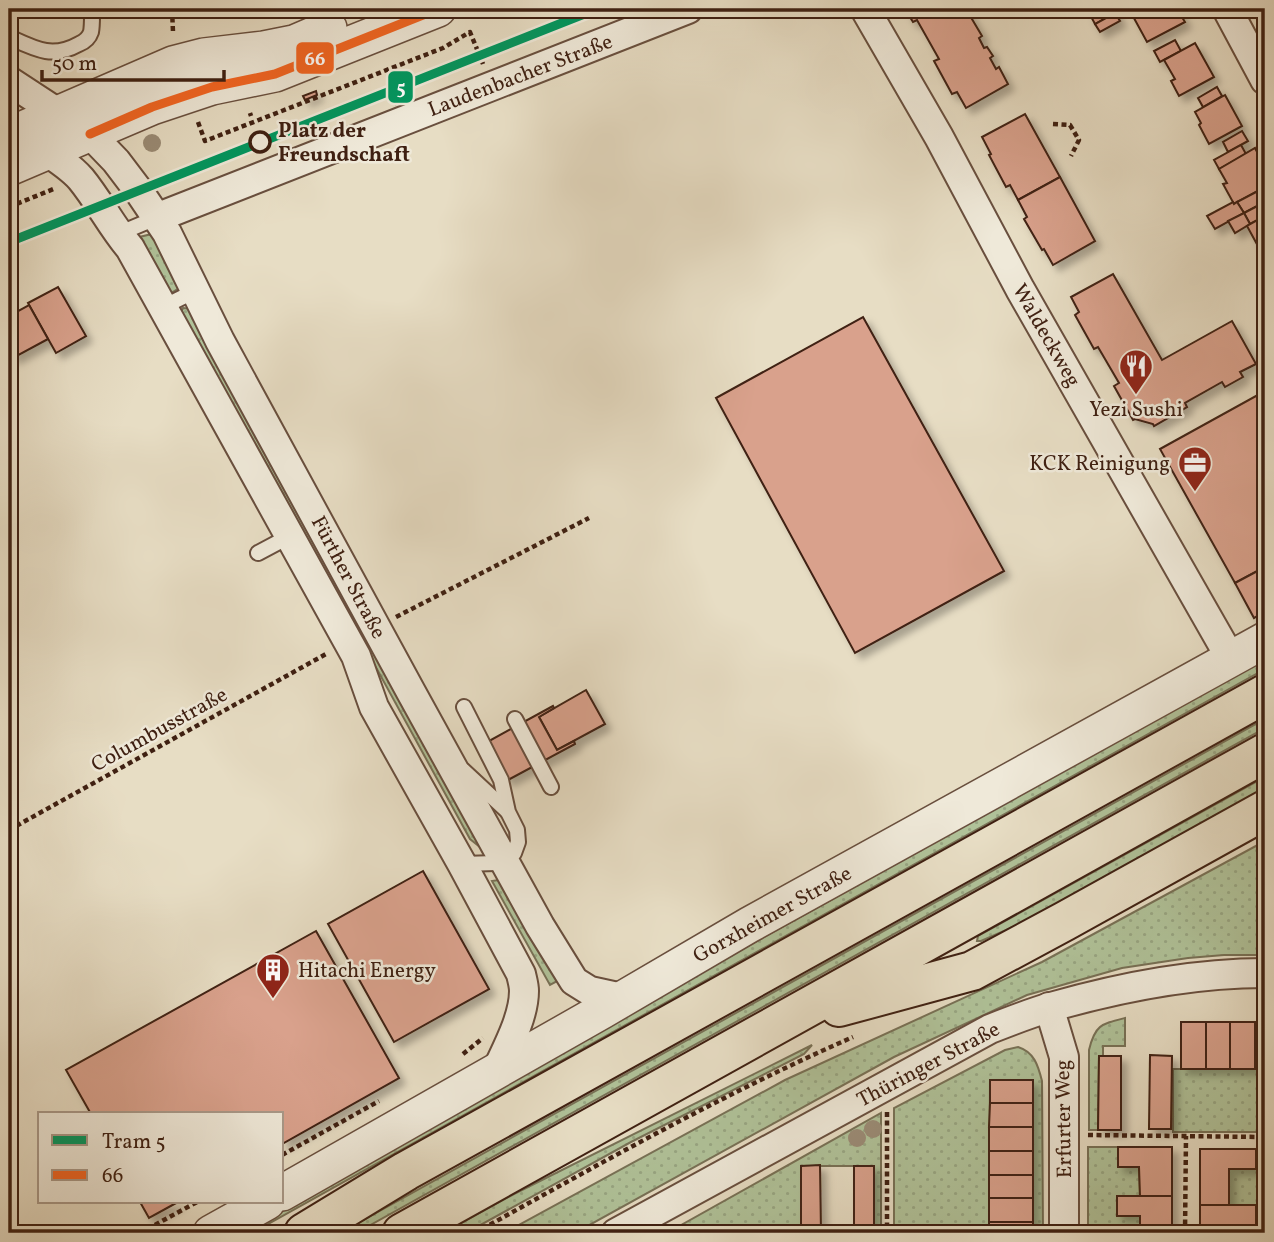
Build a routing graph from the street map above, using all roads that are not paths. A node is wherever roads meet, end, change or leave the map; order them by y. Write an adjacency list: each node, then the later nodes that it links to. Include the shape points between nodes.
1 (86, 9): 7 (lane, via 92,15 91,33 65,51 33,48)
2 (377, 9): 10 (street, via 293,43 173,64)
3 (438, 9): 12 (street, via 275,75 200,91)
4 (688, 9): 15 (street, Laudenbacher Straße)
5 (865, 9): 22 (street, Waldeckweg)
6 (1227, 9): 8 (street)
7 (9, 37)
8 (1265, 80)
9 (9, 81): 10 (street, Fürther Straße)
10 (58, 113): 11 (street); 12 (street, Fürther Straße)
11 (11, 131): 13 (street, Fürther Straße)
12 (90, 134): 13 (street); 15 (street, Fürther Straße, via 131,179)
13 (49, 152): 14 (street); 16 (street, Fürther Straße, via 80,177)
14 (9, 168)
15 (156, 218): 16 (lane, Laudenbacher Straße); 17 (street, Fürther Straße)
16 (118, 234): 18 (street, Fürther Straße)
17 (195, 291): 18 (lane); 26 (street, Fürther Straße)
18 (164, 309): 19 (street, Fürther Straße)
19 (290, 537): 20 (lane); 32 (street, Fürther Straße, via 336,649 356,656 374,707)
20 (258, 553)
21 (1265, 640): 22 (street, Gorxheimer Straße)
22 (1231, 659): 34 (street, Gorxheimer Straße)
23 (1265, 694): 41 (highway, via 406,1171)
24 (464, 706): 30 (lane, via 501,780)
25 (515, 719): 28 (lane)
26 (443, 750): 30 (lane); 31 (street, Fürther Straße)
27 (1265, 753): 36 (highway)
28 (551, 787)
29 (1265, 810): 36 (highway, via 972,971)
30 (508, 812): 31 (lane, via 518,842)
31 (504, 861): 32 (lane); 34 (street, Fürther Straße, via 573,981 590,991)
32 (462, 864): 37 (street, via 521,974 524,990 512,1037)
33 (1265, 973): 35 (street, Thüringer Straße, via 1225,973 1128,987)
34 (622, 998): 37 (street, Gorxheimer Straße)
35 (1049, 1007): 43 (street, Thüringer Straße, via 990,1029); 44 (street, Erfurter Weg, via 1064,1057)
36 (780, 1023): 42 (highway)
37 (496, 1072): 38 (street, Gorxheimer Straße)
38 (284, 1192)
39 (263, 1204): 40 (street)
40 (211, 1233)
41 (303, 1233)
42 (402, 1233)
43 (616, 1233)
44 (1064, 1233)

